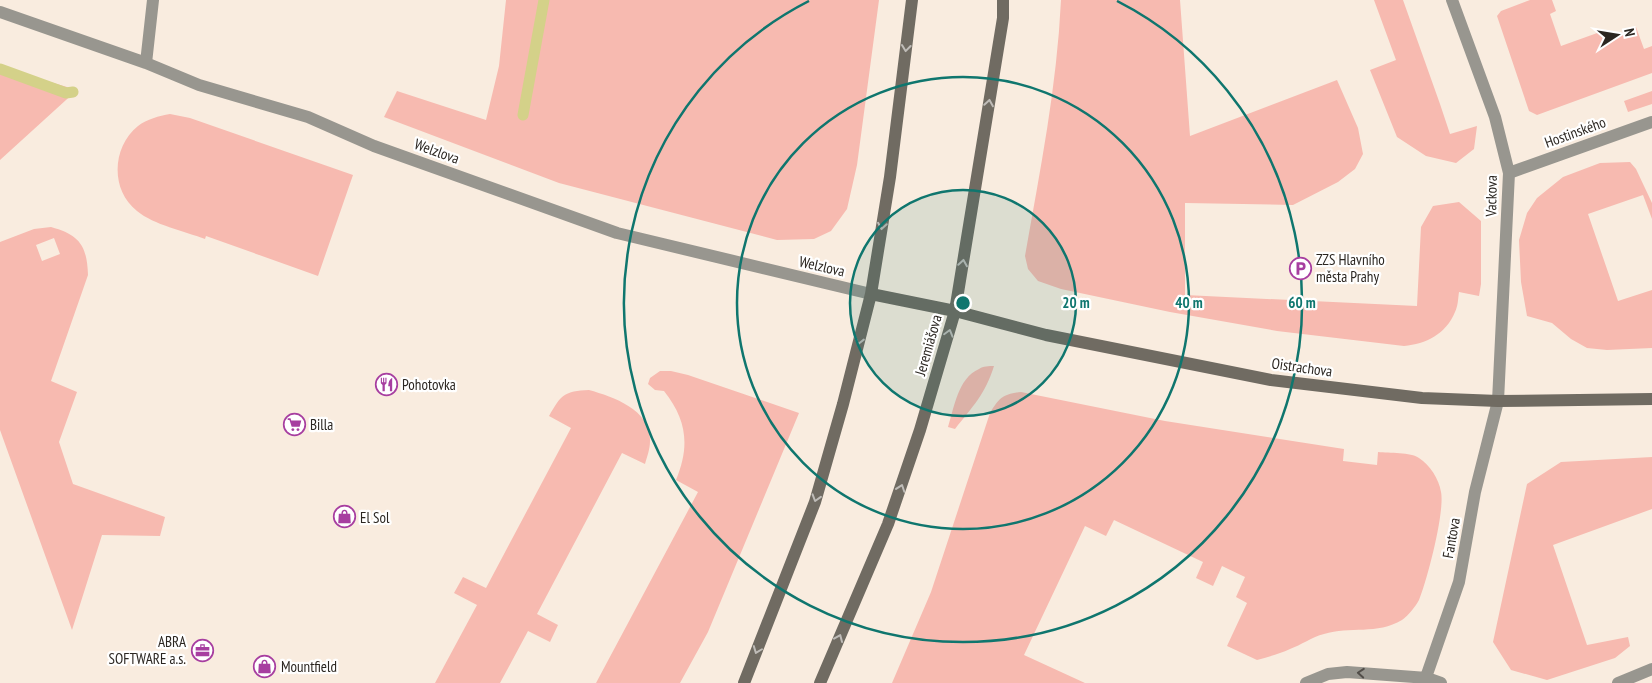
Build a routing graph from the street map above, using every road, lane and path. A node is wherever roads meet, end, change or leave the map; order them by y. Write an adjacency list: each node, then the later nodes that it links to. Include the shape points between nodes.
1 (153, 0): 6 (street)
2 (912, 0): 9 (main road, one-way to 9, via 890,178)
3 (1003, 0): 10 (main road, Jeremiášova, one-way to 3, via 1003,18)
4 (1452, 0): 8 (street, Vackova, via 1495,117)
5 (0, 12): 6 (street, Welzlova)
6 (146, 63): 9 (street, Welzlova, via 199,85 308,117 374,146 617,233)
7 (1652, 122): 8 (street, Hostinského)
8 (1509, 173): 12 (street, Vackova)
9 (871, 294): 10 (main road, Oistrachova); 15 (main road, one-way to 15, via 815,502)
10 (955, 311): 12 (main road, Oistrachova, via 1046,336 1271,380 1422,398); 16 (main road, Jeremiášova, one-way to 10, via 888,524)
11 (1652, 399): 12 (main road, Oistrachova)
12 (1498, 401): 14 (street, Fantova, via 1475,492 1459,582)
13 (1652, 670): 19 (street)
14 (1426, 680): 17 (street, one-way to 17, via 1346,672 1328,674); 18 (street)
15 (744, 683)
16 (820, 683)
17 (1306, 683)
18 (1441, 683)
19 (1618, 683)

